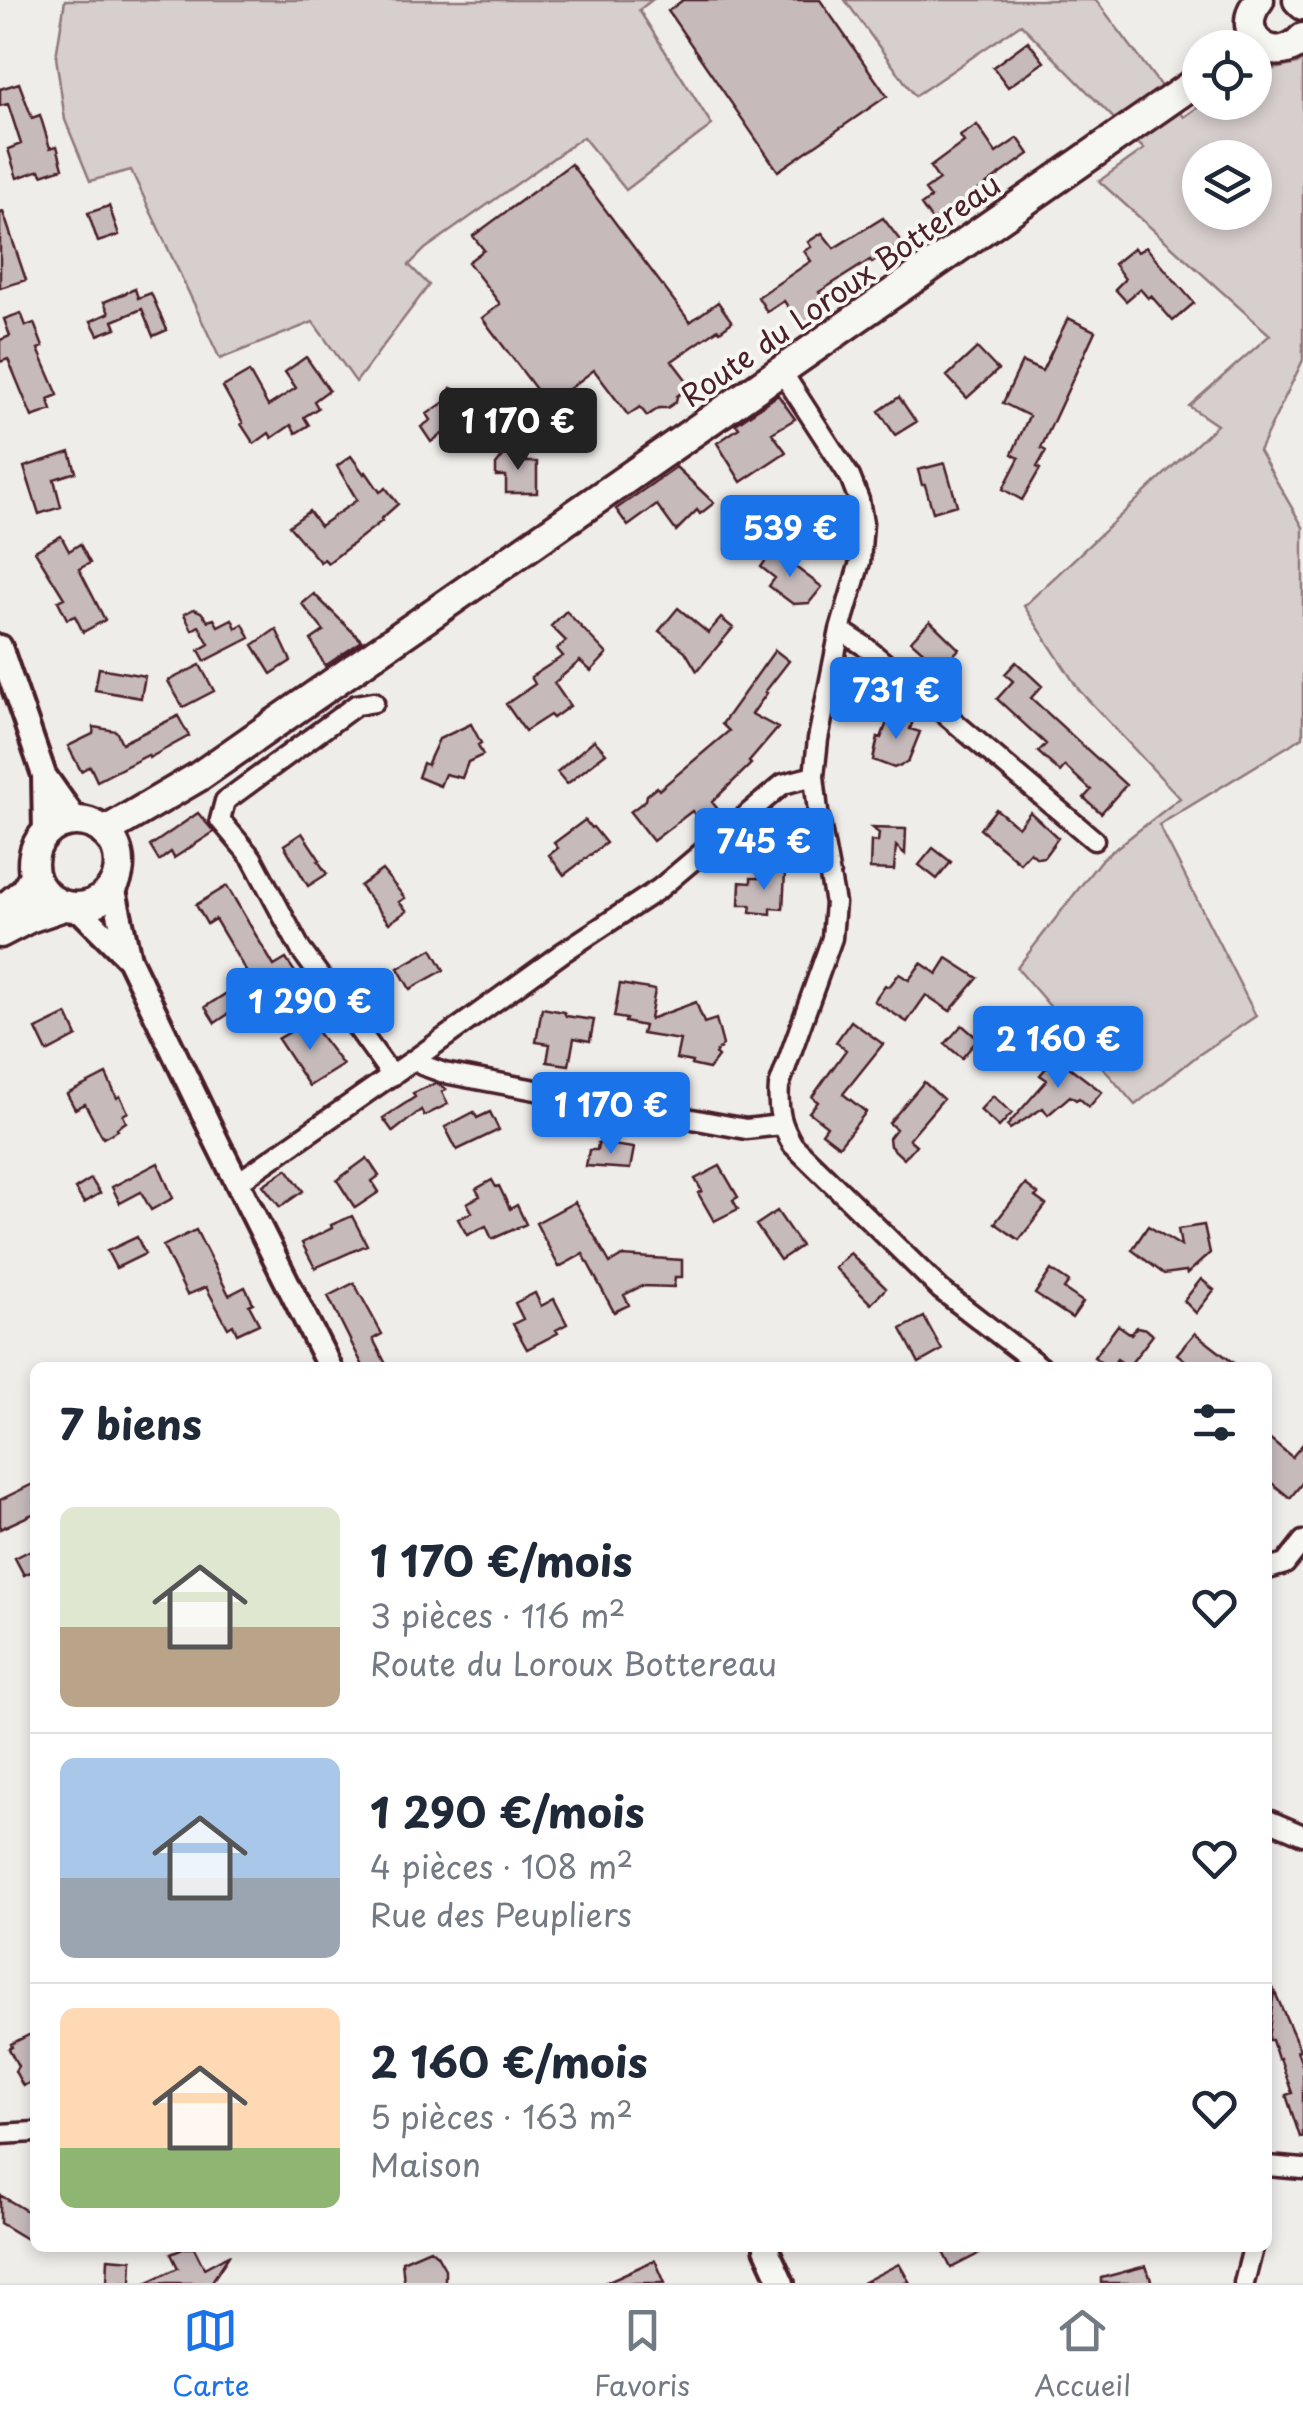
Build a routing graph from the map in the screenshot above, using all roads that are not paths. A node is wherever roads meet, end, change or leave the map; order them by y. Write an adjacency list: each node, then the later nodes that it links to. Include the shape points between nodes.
1 (1258, 0): 2 (main road)
2 (1250, 30)
3 (1303, 38): 4 (main road, via 1292,48)
4 (1272, 49)
5 (1182, 91): 6 (main road, Route du Loroux Bottereau)
6 (782, 372): 7 (street, via 859,500 860,562); 14 (main road, Route du Loroux Bottereau)
7 (840, 630): 11 (street); 15 (street)
8 (0, 648): 10 (street)
9 (374, 702): 23 (street, via 356,706 225,801 220,820 252,858 301,950)
10 (44, 775): 12 (street); 13 (street)
11 (814, 776): 22 (street, via 784,784 659,889); 24 (street, via 835,903 832,938 780,1086)
12 (76, 822): 13 (main road); 14 (main road)
13 (45, 834): 16 (main road, via 32,861)
14 (110, 840): 17 (main road, via 118,860)
15 (1094, 840)
16 (34, 876): 18 (main road, via 51,900); 19 (main road)
17 (113, 886): 18 (main road, via 91,904); 21 (street)
18 (71, 906): 20 (main road); 21 (street)
19 (0, 912)
20 (0, 933)
21 (129, 959): 25 (street)
22 (415, 1060): 23 (street); 24 (street, via 444,1073 746,1129)
23 (392, 1076): 25 (street)
24 (781, 1125): 27 (street, via 793,1145 941,1290)
25 (237, 1183): 26 (street)
26 (327, 1362)
27 (1034, 1362)
28 (1303, 1541): 29 (street, via 1284,1564)
29 (1272, 1568)
30 (1272, 1822): 31 (street)
31 (1303, 1835)
32 (30, 2132): 33 (street)
33 (0, 2134)
34 (1272, 2166): 35 (street)
35 (1303, 2169)
36 (768, 2252): 38 (street)
37 (1251, 2252): 39 (street)
38 (782, 2283)
39 (1244, 2283)

